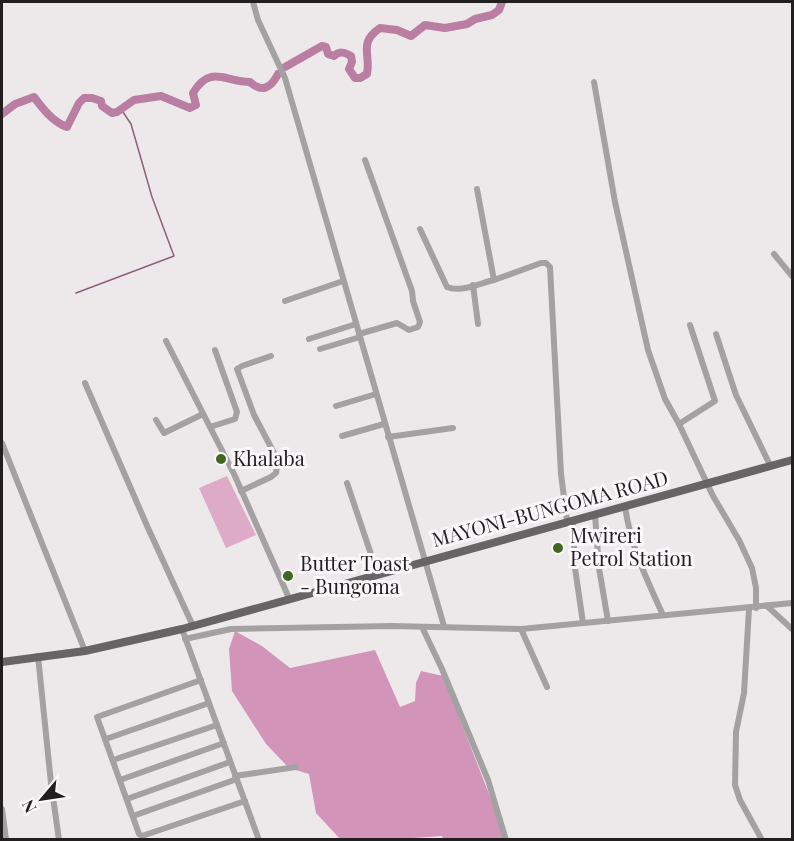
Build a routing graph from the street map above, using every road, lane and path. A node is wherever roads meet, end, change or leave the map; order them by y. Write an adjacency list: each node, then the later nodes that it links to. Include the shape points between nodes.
1 (253, 2): 9 (street, via 285,78)
2 (594, 82): 28 (street, via 640,320 662,393)
3 (365, 160): 16 (street, via 420,322 409,330 397,323)
4 (477, 189): 8 (street)
5 (420, 229): 10 (street, via 447,287)
6 (774, 254): 7 (street)
7 (792, 276)
8 (494, 280): 10 (street); 41 (street, via 541,263 550,267 561,474)
9 (343, 281): 11 (street); 12 (street)
10 (473, 285): 13 (street)
11 (285, 301)
12 (356, 324): 16 (street); 17 (street)
13 (478, 324)
14 (690, 325): 28 (street, via 715,401)
15 (716, 334): 35 (street, via 736,395)
16 (359, 336): 19 (street); 23 (street)
17 (309, 339)
18 (166, 341): 25 (street)
19 (320, 349)
20 (215, 350): 29 (street, via 237,412 235,419)
21 (271, 356): 38 (street, via 237,369 277,466 271,477)
22 (85, 383): 51 (street)
23 (376, 394): 24 (street); 27 (street)
24 (336, 406)
25 (203, 414): 26 (street, via 164,433); 29 (street)
26 (156, 420)
27 (384, 424): 31 (street); 32 (street)
28 (679, 424): 37 (street)
29 (210, 427): 38 (street)
30 (453, 428): 32 (street)
31 (342, 436)
32 (388, 437): 42 (street)
33 (2, 443): 58 (street)
34 (792, 460): 35 (main road, MAYONI-BUNGOMA ROAD)
35 (770, 465): 37 (main road, MAYONI-BUNGOMA ROAD)
36 (347, 483): 43 (street)
37 (707, 483): 39 (main road, MAYONI-BUNGOMA ROAD); 47 (street, via 752,568 756,588)
38 (241, 491): 44 (street)
39 (625, 506): 40 (main road, MAYONI-BUNGOMA ROAD); 48 (street, via 642,569)
40 (595, 515): 41 (main road, MAYONI-BUNGOMA ROAD); 49 (street)
41 (570, 521): 42 (main road, MAYONI-BUNGOMA ROAD); 50 (street)
42 (425, 561): 43 (main road, MAYONI-BUNGOMA ROAD); 52 (street)
43 (378, 575): 44 (main road, MAYONI-BUNGOMA ROAD)
44 (290, 598): 51 (main road, MAYONI-BUNGOMA ROAD)
45 (792, 603): 46 (street)
46 (767, 606): 47 (street); 56 (street)
47 (753, 608): 48 (street); 81 (street, via 736,732 735,785)
48 (663, 615): 49 (street)
49 (608, 621): 50 (street)
50 (583, 623): 55 (street)
51 (193, 626): 54 (main road, MAYONI-BUNGOMA ROAD)
52 (444, 626): 53 (street); 55 (street)
53 (422, 627): 57 (street, via 231,629); 80 (street, via 488,780)
54 (182, 629): 57 (street); 58 (main road, MAYONI-BUNGOMA ROAD)
55 (521, 629): 62 (street)
56 (792, 629)
57 (185, 639): 61 (street)
58 (85, 651): 59 (main road, MAYONI-BUNGOMA ROAD)
59 (38, 656): 60 (main road, MAYONI-BUNGOMA ROAD); 78 (street)
60 (2, 662)
61 (201, 680): 63 (street); 65 (street, via 98,716)
62 (547, 687)
63 (209, 703): 64 (street); 65 (street)
64 (217, 725): 66 (street); 67 (street)
65 (106, 740): 67 (street)
66 (224, 743): 68 (street); 71 (street)
67 (113, 760): 71 (street)
68 (230, 762): 70 (street); 72 (street)
69 (296, 767): 70 (street)
70 (236, 778): 73 (street); 75 (street)
71 (120, 780): 72 (street)
72 (127, 799): 75 (street)
73 (245, 801): 75 (street, via 142,836); 76 (street)
74 (2, 809): 77 (street)
75 (132, 816)
76 (258, 838): 79 (street)
77 (6, 840)
78 (59, 840)
79 (250, 840)
80 (506, 840)
81 (762, 840)

